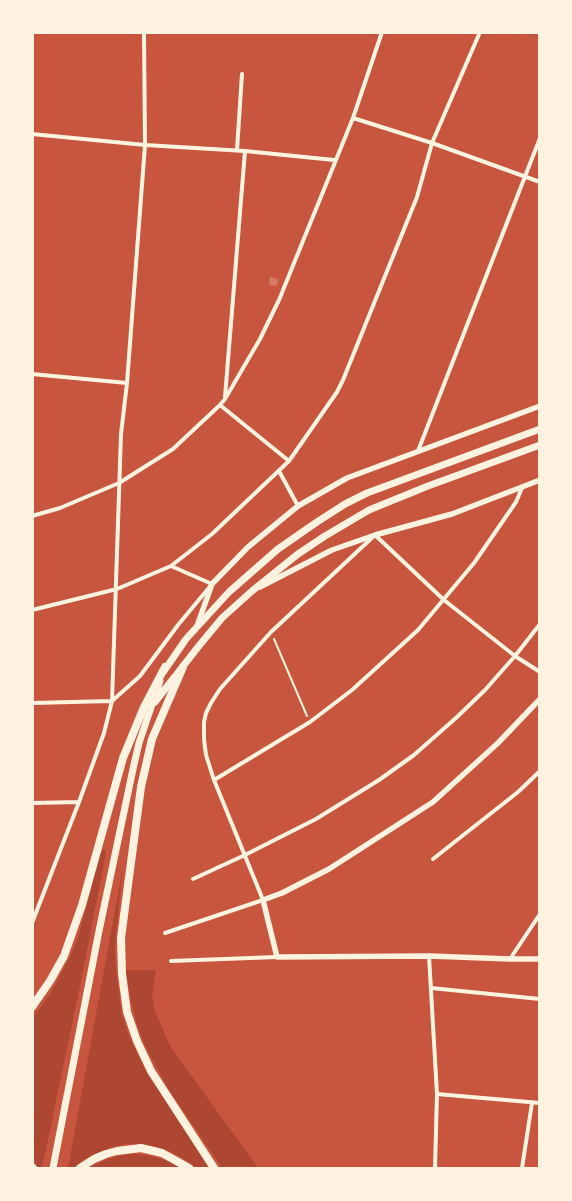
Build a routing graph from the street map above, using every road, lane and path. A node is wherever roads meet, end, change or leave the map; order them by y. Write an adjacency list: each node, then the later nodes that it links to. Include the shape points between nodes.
1 (144, 32): 9 (street)
2 (382, 32): 5 (street)
3 (480, 32): 8 (street)
4 (242, 74): 10 (street)
5 (352, 118): 8 (street); 12 (street)
6 (32, 134): 9 (street)
7 (540, 138): 13 (street)
8 (432, 143): 13 (street); 23 (street, via 417,197 343,380)
9 (145, 145): 10 (street); 16 (street)
10 (237, 150): 11 (street)
11 (245, 151): 12 (street); 17 (street)
12 (334, 160): 17 (street, via 279,300)
13 (525, 177): 14 (street); 22 (street)
14 (540, 182)
15 (32, 374): 16 (street)
16 (127, 383): 26 (street)
17 (225, 399): 18 (street)
18 (220, 405): 23 (street); 26 (street, via 172,449)
19 (540, 406): 22 (main road)
20 (540, 429): 38 (highway, via 394,482 345,504 278,549 229,592)
21 (540, 445): 34 (highway, via 369,510 298,554)
22 (418, 451): 28 (main road, via 347,478)
23 (289, 461): 24 (street)
24 (279, 471): 28 (street); 31 (street, via 212,534)
25 (540, 480): 27 (main road)
26 (119, 483): 29 (street); 33 (street)
27 (522, 488): 30 (main road, via 452,514); 35 (street, via 474,563)
28 (298, 506): 32 (main road, via 248,547)
29 (32, 516)
30 (375, 535): 34 (main road, via 332,550); 35 (street); 39 (street)
31 (171, 566): 32 (street); 33 (street)
32 (212, 584): 38 (main road); 45 (street, via 140,676)
33 (117, 589): 36 (street); 45 (street)
34 (252, 591): 42 (highway, via 222,618)
35 (444, 600): 40 (street); 48 (street, via 418,630 383,662)
36 (32, 610)
37 (540, 624): 40 (street)
38 (196, 627): 41 (highway)
39 (271, 632): 48 (path); 50 (street, via 220,689 206,713 204,739)
40 (515, 656): 43 (street); 53 (street, via 485,690 414,755 331,811)
41 (165, 667): 47 (highway); 68 (highway, via 123,758 82,905 64,956)
42 (183, 667): 47 (highway); 75 (highway, via 152,739 140,787 121,938 122,974 127,1012 140,1048)
43 (540, 672)
44 (540, 699): 56 (main road, via 498,743 433,802 329,869)
45 (112, 701): 46 (street); 51 (street)
46 (32, 704)
47 (152, 707): 72 (highway, via 133,768)
48 (310, 722): 50 (street)
49 (540, 771): 54 (street)
50 (214, 780): 53 (street)
51 (79, 802): 52 (street); 58 (street)
52 (32, 803)
53 (245, 856): 55 (street); 56 (street)
54 (433, 859)
55 (192, 879)
56 (263, 900): 60 (street); 62 (main road)
57 (540, 914): 63 (street)
58 (34, 918): 59 (street)
59 (32, 924)
60 (165, 933)
61 (429, 956): 62 (main road); 63 (main road); 66 (street)
62 (277, 957): 65 (street)
63 (510, 959): 64 (main road)
64 (540, 959)
65 (171, 961)
66 (431, 988): 67 (street); 69 (street)
67 (540, 999)
68 (32, 1006)
69 (437, 1094): 70 (street); 76 (street)
70 (532, 1103): 71 (street); 77 (street)
71 (540, 1103)
72 (53, 1168)
73 (80, 1168): 74 (highway, via 106,1154 141,1148 162,1153)
74 (190, 1168)
75 (214, 1168)
76 (436, 1168)
77 (522, 1168)

